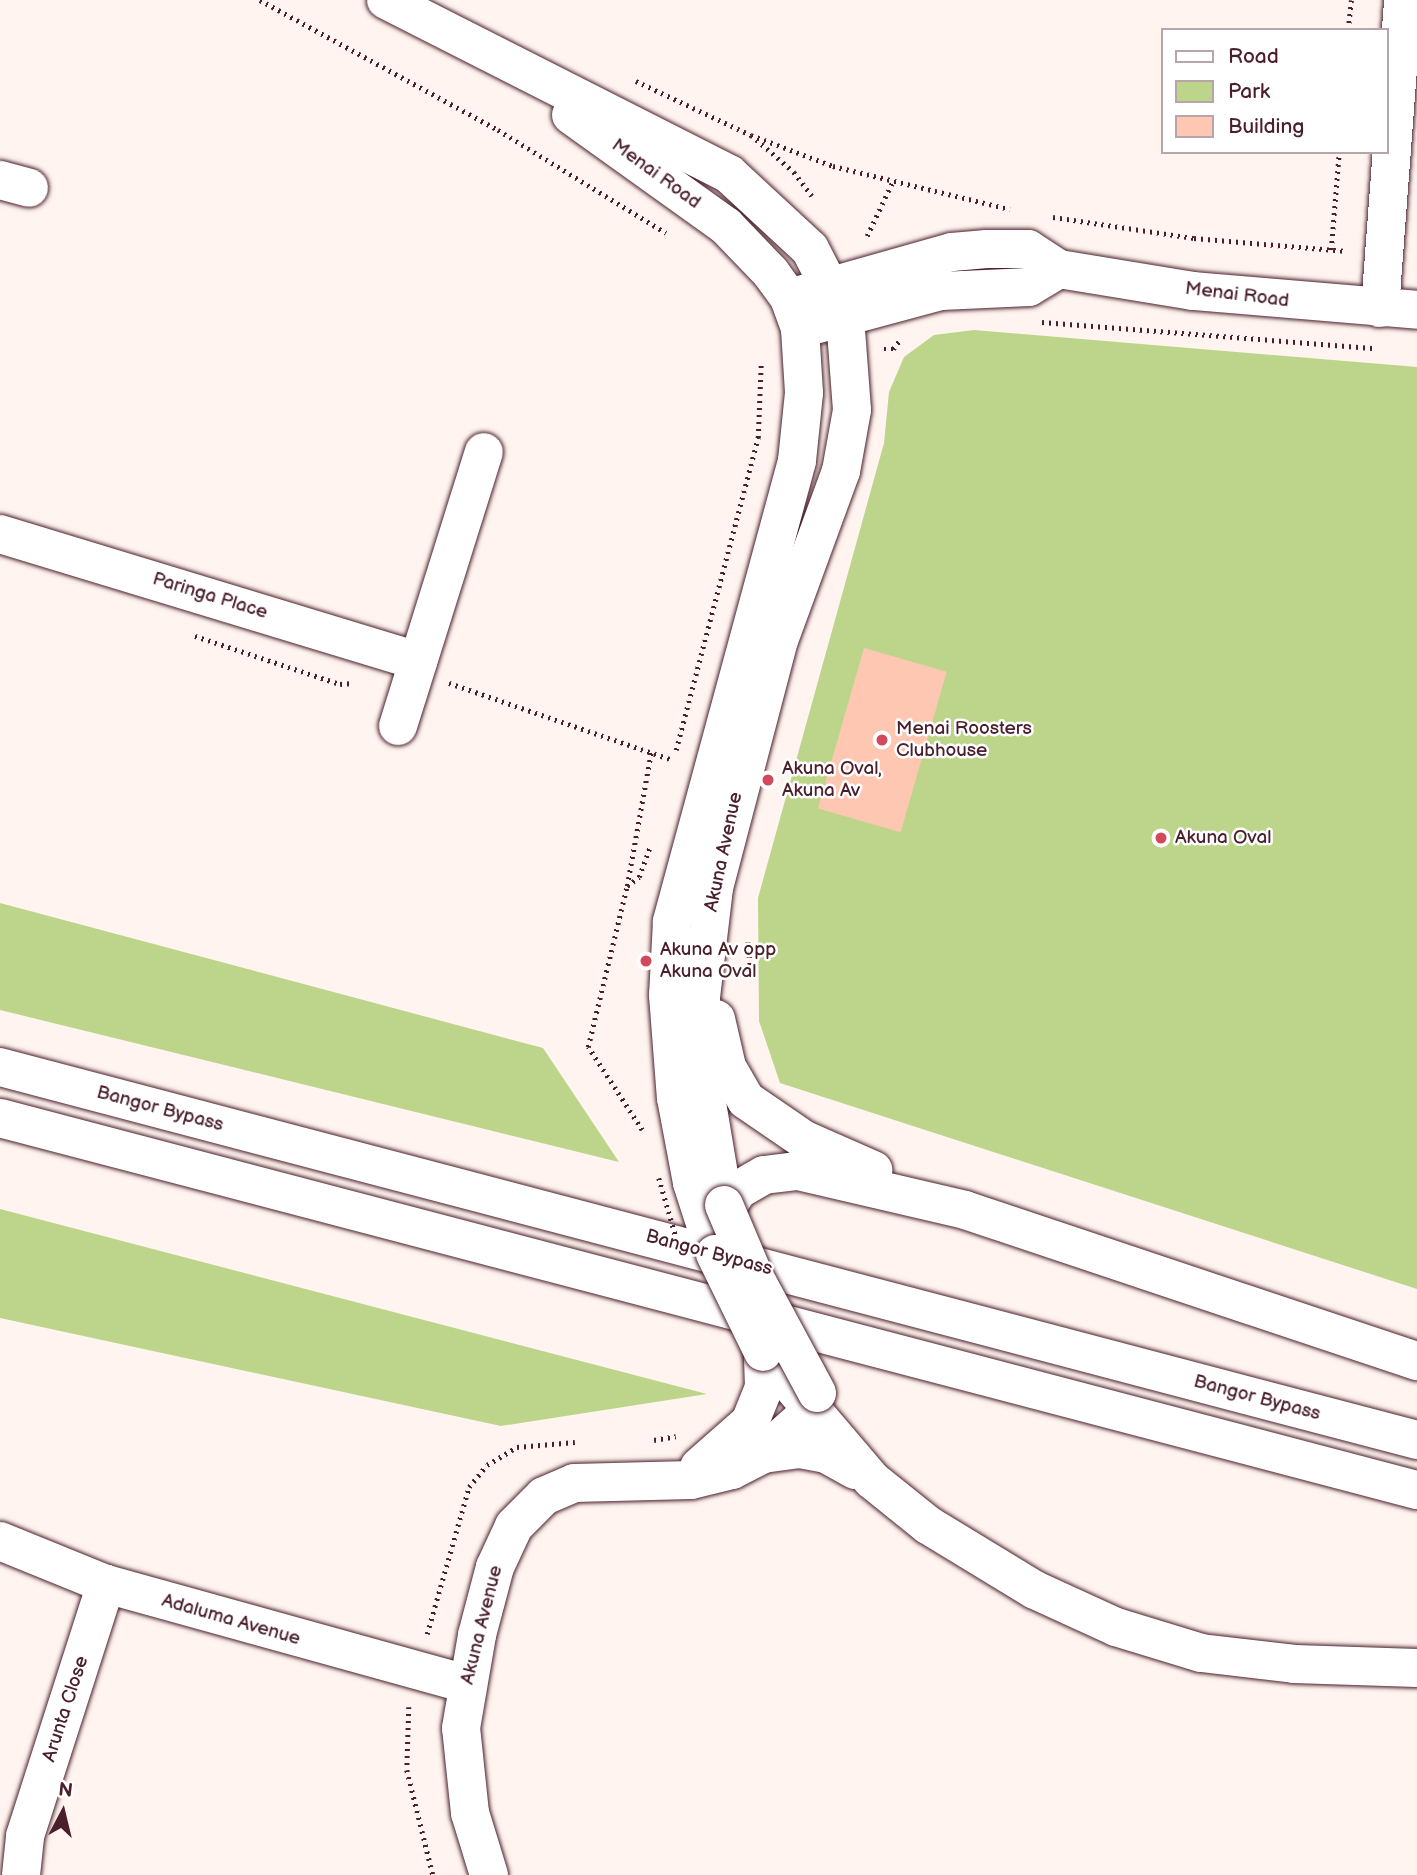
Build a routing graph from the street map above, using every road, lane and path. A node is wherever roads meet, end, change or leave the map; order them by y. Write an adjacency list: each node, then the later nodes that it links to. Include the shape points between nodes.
1 (260, 0): 12 (path, via 498,130)
2 (386, 0): 6 (main road, Menai Road)
3 (1351, 0): 5 (path)
4 (1403, 0): 15 (main road)
5 (1348, 28)
6 (468, 44): 17 (main road, Menai Road, via 729,174 795,231); 19 (main road, Menai Road, via 716,218)
7 (751, 135): 9 (path)
8 (1339, 154): 14 (path)
9 (892, 183): 10 (path); 13 (path)
10 (1026, 212)
11 (1039, 215): 14 (path, via 1108,228)
12 (672, 237)
13 (865, 248)
14 (1331, 250): 15 (path)
15 (1384, 253): 16 (main road)
16 (1398, 309): 17 (main road, Menai Road, via 1273,301 1059,269 1028,249 987,248 951,252)
17 (842, 317): 19 (main road, Menai Road); 20 (path, via 893,349); 31 (main road, Akuna Avenue, via 852,410 841,471 757,714 725,835)
18 (1027, 319): 21 (path)
19 (797, 325): 27 (path, via 762,349 758,439); 36 (main road, Akuna Avenue, via 797,460 672,922 671,1052)
20 (905, 332)
21 (1390, 349)
22 (484, 452): 24 (main road)
23 (0, 534): 24 (main road, Paringa Place)
24 (415, 671): 25 (main road); 26 (path)
25 (398, 726)
26 (651, 752): 27 (path); 30 (path)
27 (673, 760): 28 (path)
28 (670, 773)
29 (653, 840): 30 (path, via 639,877)
30 (627, 886): 34 (path, via 588,1047)
31 (708, 937): 36 (main road, Akuna Avenue, via 700,1061); 37 (main road, via 720,1045 746,1100 803,1139)
32 (0, 1067): 40 (main road, Bangor Bypass)
33 (0, 1118): 44 (main road)
34 (648, 1138)
35 (656, 1164): 36 (path)
36 (706, 1191): 37 (main road, via 764,1174 798,1171); 39 (main road, Akuna Avenue, bridge, via 754,1276); 39 (main road, bridge, via 715,1254)
37 (965, 1210): 38 (main road)
38 (1417, 1361)
39 (788, 1386): 41 (main road, Akuna Avenue); 42 (main road, Akuna Avenue, via 716,1457 688,1472); 43 (main road)
40 (1417, 1440)
41 (763, 1454): 42 (main road, Akuna Avenue, via 718,1475); 43 (main road, via 800,1449 826,1454)
42 (650, 1480): 49 (main road, Akuna Avenue, via 574,1483 544,1496 523,1515 495,1567)
43 (872, 1480): 47 (main road, via 928,1525 1005,1573 1140,1635 1244,1659)
44 (1417, 1490)
45 (0, 1541): 46 (main road, Adaluma Avenue)
46 (106, 1584): 48 (main road, Adaluma Avenue); 50 (main road, Arunta Close, via 25,1836)
47 (1417, 1668)
48 (416, 1673): 49 (main road, Adaluma Avenue); 51 (path, via 407,1720 407,1770)
49 (467, 1685): 52 (main road, Akuna Avenue, via 463,1772)
50 (21, 1875)
51 (433, 1875)
52 (489, 1875)

